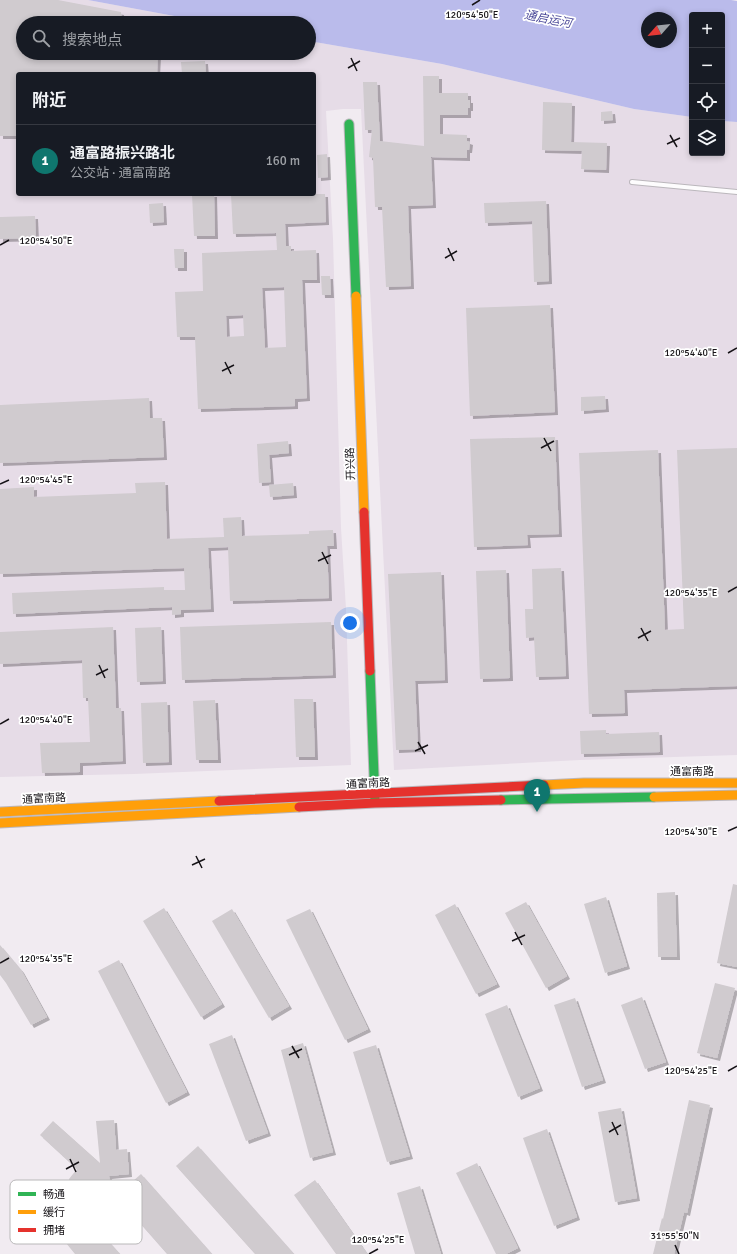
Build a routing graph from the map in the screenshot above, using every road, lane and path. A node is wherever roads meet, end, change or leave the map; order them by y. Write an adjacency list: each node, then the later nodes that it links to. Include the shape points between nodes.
1 (349, 124): 6 (main road, 开兴路)
2 (632, 182): 3 (lane)
3 (737, 192)
4 (737, 783): 6 (main road, 通富南路, via 584,783)
5 (737, 795): 6 (main road, 通富南路)
6 (375, 798): 7 (main road, 通富南路); 8 (main road, 通富南路)
7 (0, 812)
8 (0, 823)

